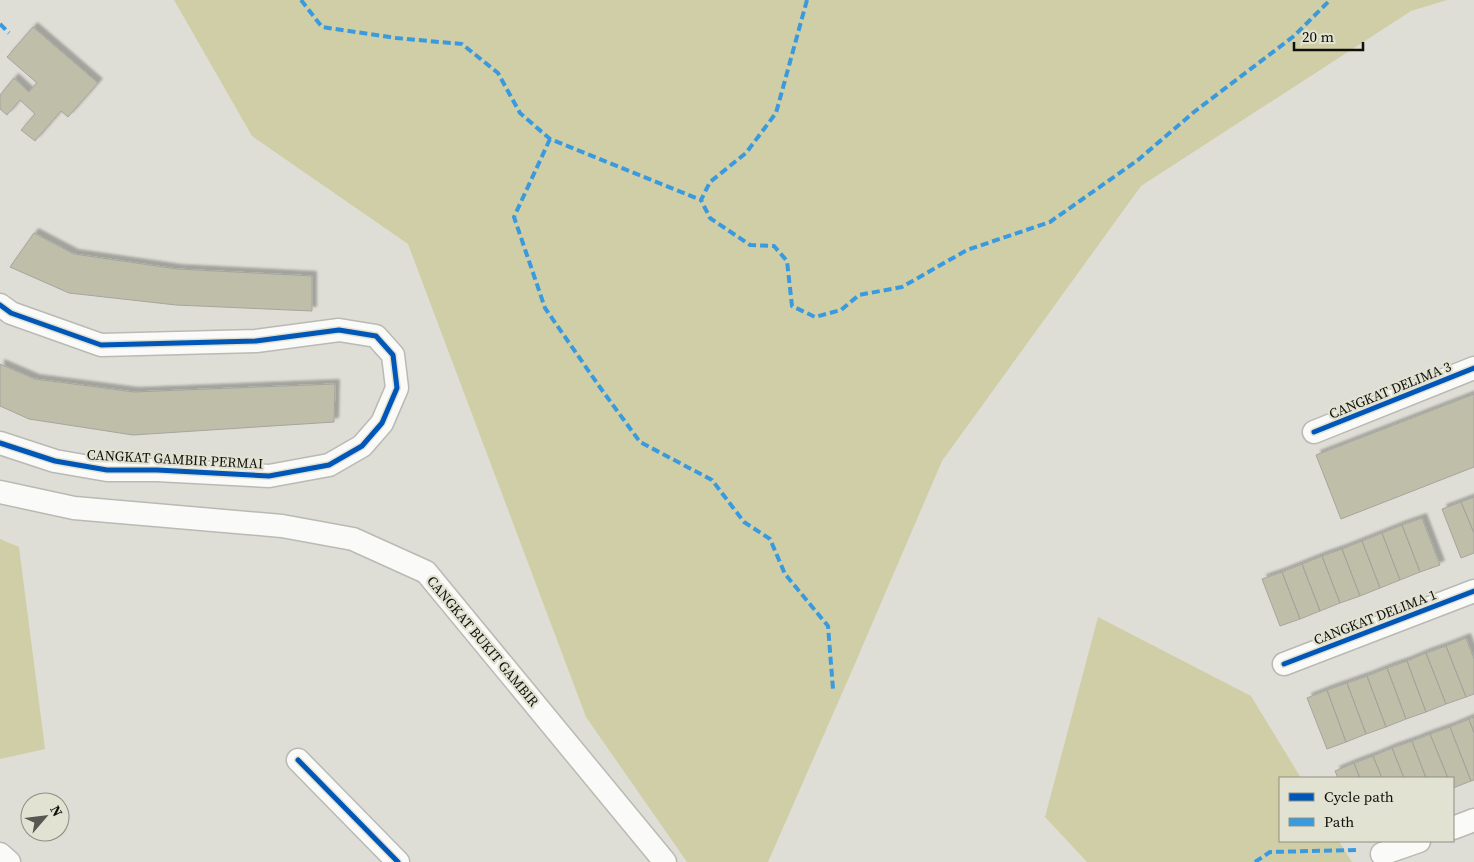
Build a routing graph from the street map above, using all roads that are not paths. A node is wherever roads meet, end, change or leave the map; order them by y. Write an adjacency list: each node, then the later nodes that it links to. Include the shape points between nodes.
1 (0, 306): 4 (street, CANGKAT GAMBIR PERMAI, via 11,313 101,345 256,341 340,330 376,336 394,355 397,388 382,423 362,446 329,465 269,476 107,470 55,462)
2 (1474, 368): 3 (street, CANGKAT DELIMA 3)
3 (1314, 432)
4 (0, 443)
5 (0, 492): 16 (street, CANGKAT BUKIT GAMBIR, via 74,508 282,526 353,539 426,572)
6 (1474, 592): 7 (street, CANGKAT DELIMA 1)
7 (1284, 664)
8 (298, 760): 15 (street)
9 (1474, 820): 10 (street)
10 (1454, 828)
11 (1416, 842): 13 (street)
12 (0, 854): 14 (street)
13 (1382, 854)
14 (9, 862)
15 (398, 862)
16 (665, 862)

